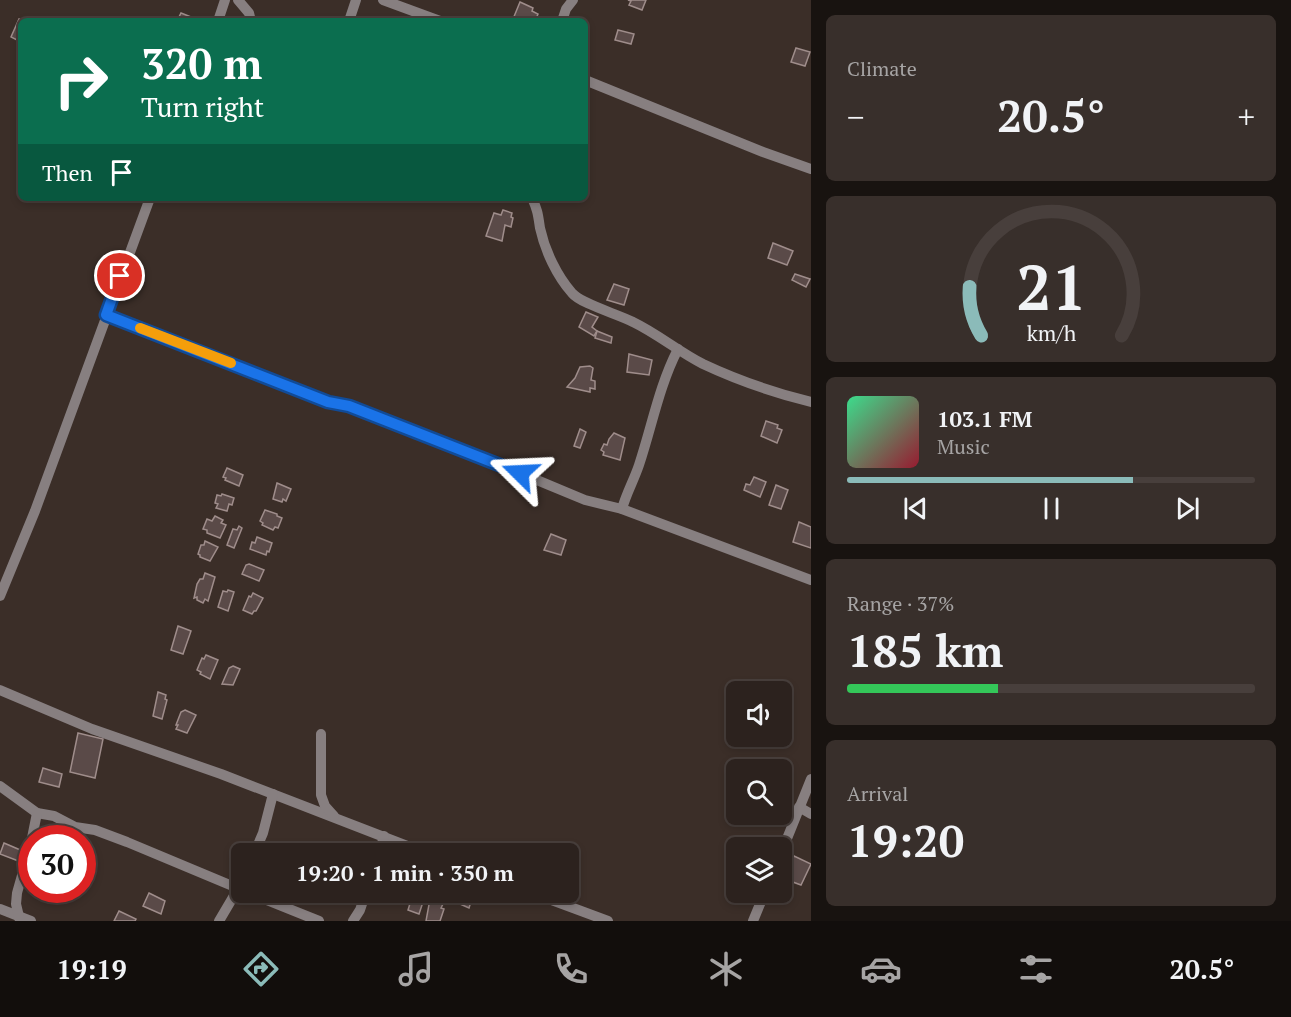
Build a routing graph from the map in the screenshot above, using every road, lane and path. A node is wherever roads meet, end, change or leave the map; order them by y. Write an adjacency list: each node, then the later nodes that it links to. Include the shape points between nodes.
1 (225, 0): 6 (street)
2 (238, 0): 7 (street)
3 (356, 0): 8 (street)
4 (383, 0): 9 (street)
5 (573, 0): 10 (street)
6 (219, 18)
7 (250, 18)
8 (350, 18)
9 (432, 18)
10 (563, 18)
11 (588, 81): 12 (street)
12 (811, 169)
13 (149, 201): 15 (street)
14 (533, 201): 16 (street, via 552,263 580,302 633,322)
15 (106, 315): 18 (street, via 585,500); 20 (street)
16 (678, 349): 17 (street, via 747,382); 18 (street, via 668,368)
17 (811, 402)
18 (622, 509): 19 (street)
19 (811, 580)
20 (0, 596)
21 (0, 690): 25 (street, via 92,729)
22 (321, 734): 29 (street, via 321,795)
23 (811, 778): 26 (street)
24 (0, 786): 27 (street)
25 (273, 794): 29 (street); 33 (street)
26 (799, 807): 28 (street); 32 (street)
27 (37, 813): 30 (street); 36 (street, via 127,842)
28 (811, 814)
29 (337, 819): 31 (street)
30 (35, 825)
31 (384, 836): 34 (street); 35 (street)
32 (787, 837)
33 (259, 843)
34 (382, 843)
35 (401, 843)
36 (231, 884)
37 (18, 893): 44 (street, via 16,904)
38 (232, 903): 45 (street)
39 (277, 903): 46 (street)
40 (362, 903): 47 (street)
41 (560, 903): 48 (street)
42 (760, 903): 49 (street)
43 (0, 909): 44 (street)
44 (24, 920)
45 (219, 921)
46 (319, 921)
47 (353, 921)
48 (609, 921)
49 (753, 921)

